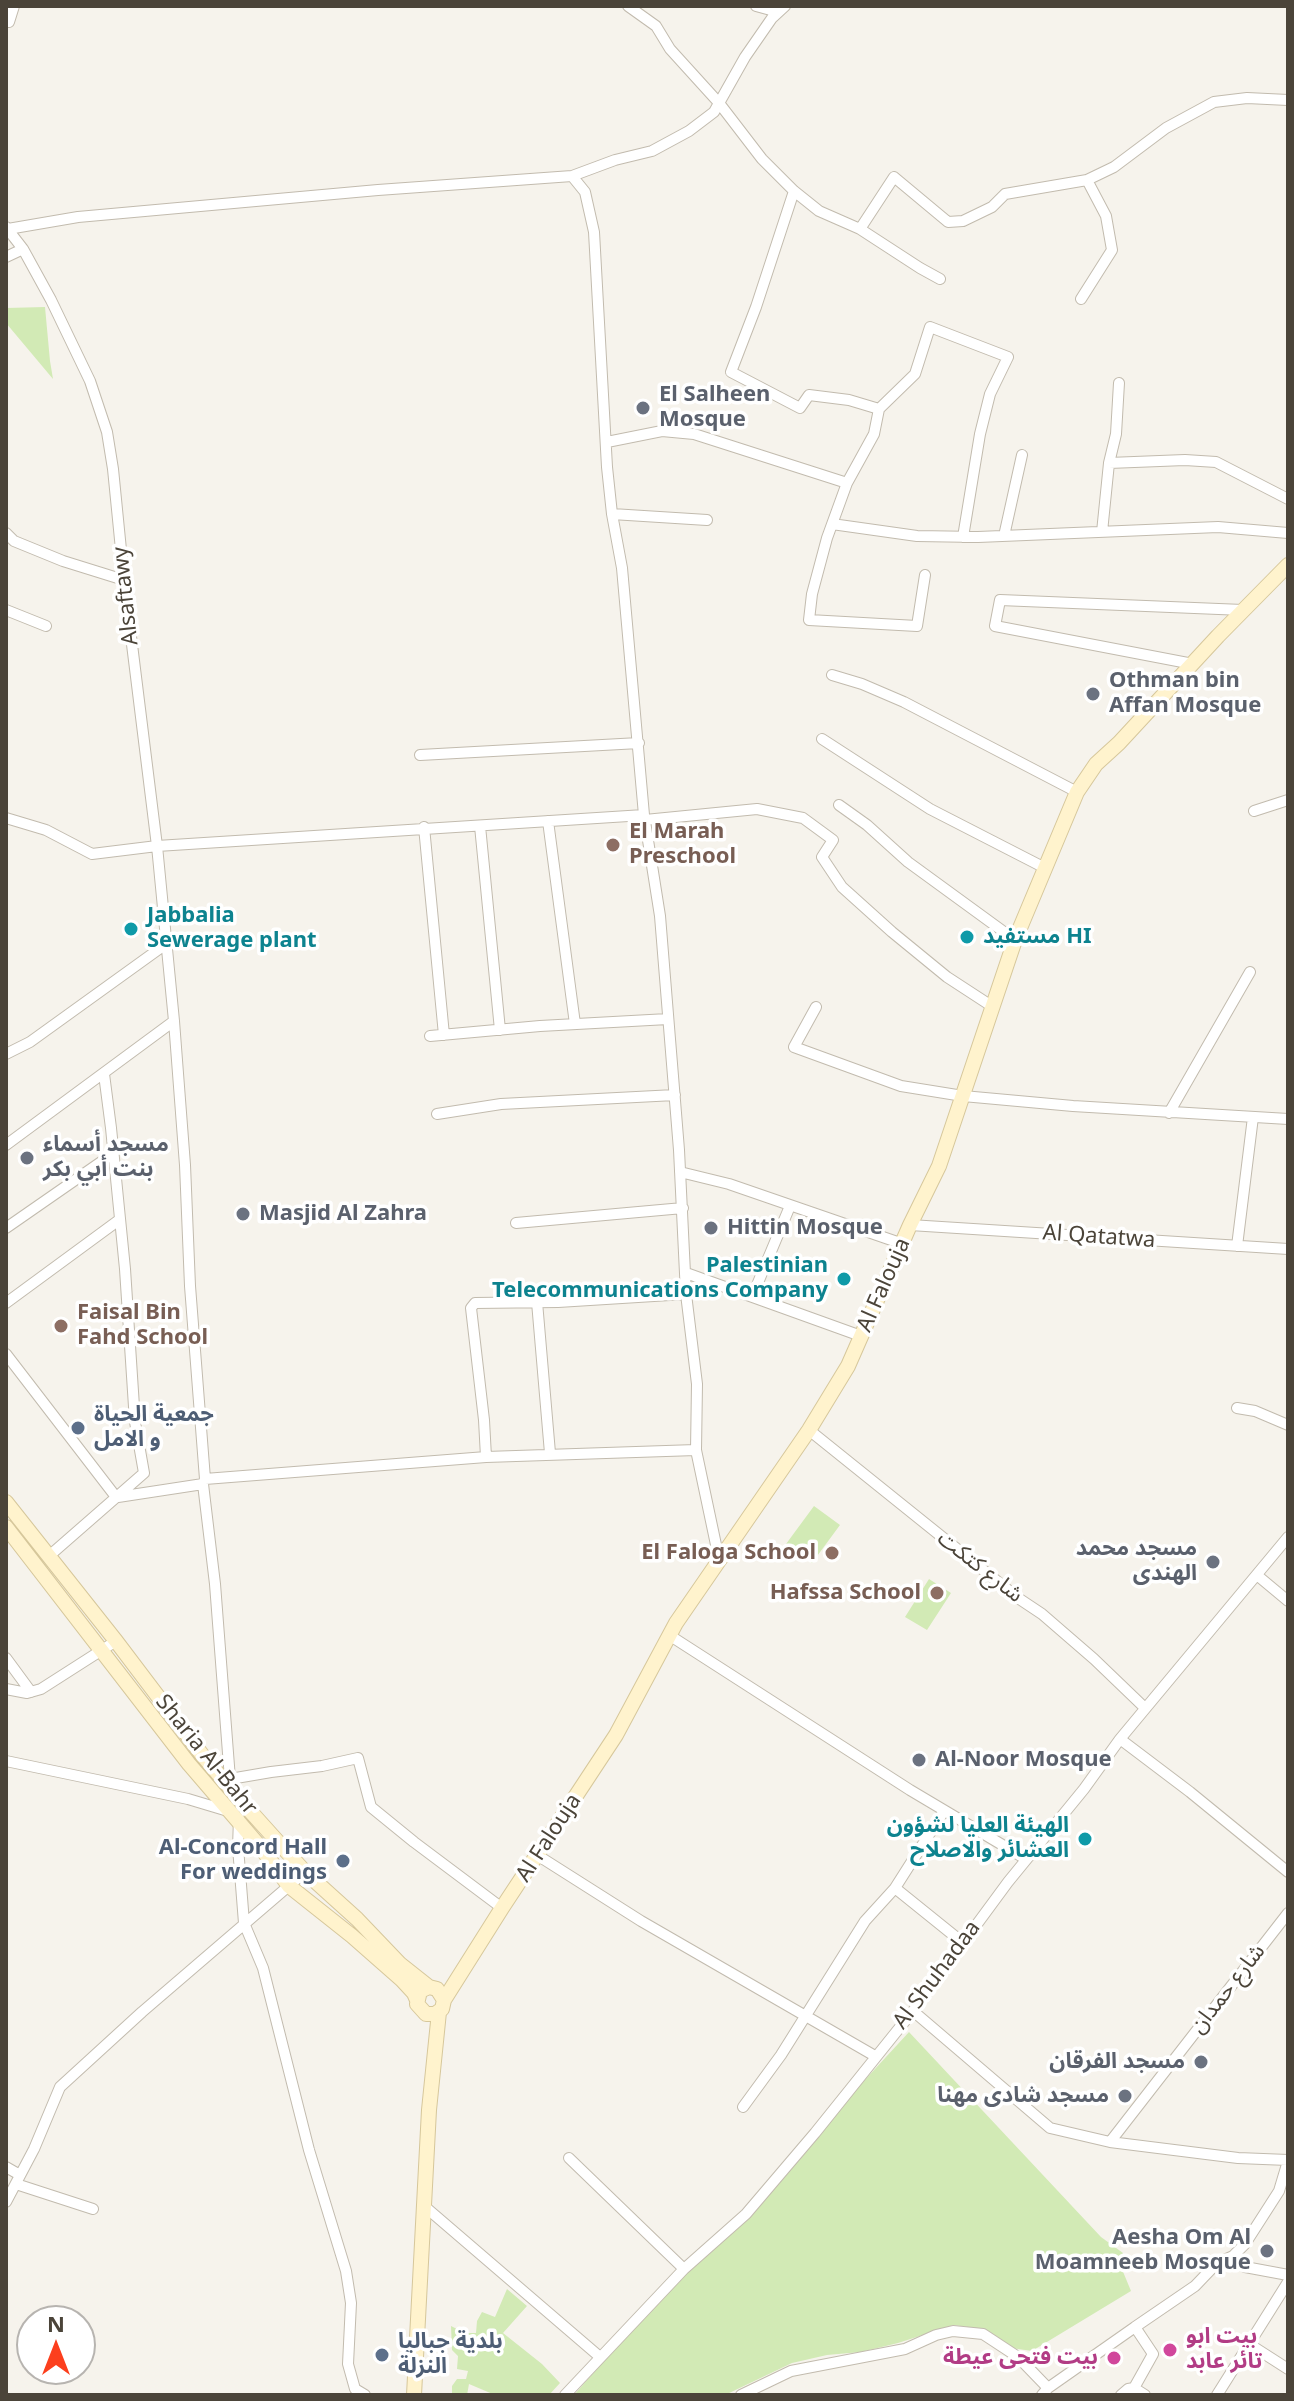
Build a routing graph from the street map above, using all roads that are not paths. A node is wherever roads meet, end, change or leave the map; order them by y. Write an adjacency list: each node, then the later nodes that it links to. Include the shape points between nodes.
1 (14, 6): 5 (street)
2 (628, 6): 7 (street, via 656,26)
3 (756, 6): 4 (street)
4 (781, 9): 7 (street)
5 (9, 22)
6 (1288, 100): 9 (street, via 1214,102)
7 (719, 103): 8 (street, via 689,131 652,151); 10 (street)
8 (572, 176): 11 (street, via 78,217); 19 (street, via 585,192 594,232)
9 (1087, 180): 12 (street, via 1005,194 992,207 948,222 894,177); 16 (street, via 1106,216 1112,250)
10 (794, 191): 12 (street, via 819,211); 18 (street, via 731,372 800,408 809,395)
11 (7, 228): 13 (street, Alsaftawy)
12 (860, 229): 15 (street)
13 (23, 249): 14 (street); 34 (street, Alsaftawy, via 90,381 107,432)
14 (6, 257)
15 (940, 279)
16 (1081, 299)
17 (1119, 383): 21 (street)
18 (879, 409): 22 (street, via 874,434); 31 (street, via 915,374 930,327 1008,357 990,394 980,434)
19 (607, 442): 22 (street, via 662,431 694,434); 24 (street)
20 (1022, 455): 30 (street)
21 (1109, 463): 23 (street, via 1216,462); 27 (street)
22 (847, 483): 26 (street)
23 (1288, 499)
24 (612, 514): 25 (street); 41 (street)
25 (707, 520)
26 (832, 524): 31 (street); 33 (street, via 809,620 917,626)
27 (1102, 532): 29 (street, via 1218,527); 30 (street)
28 (6, 533): 34 (street, via 63,561)
29 (1288, 533)
30 (1004, 536): 31 (street)
31 (963, 537)
32 (1288, 565): 36 (main road, Al Falouja)
33 (925, 575)
34 (124, 580): 52 (street, Alsaftawy)
35 (6, 610): 37 (street)
36 (1243, 610): 38 (main road, Al Falouja); 38 (street, via 1000,600 995,626)
37 (46, 626)
38 (1193, 664): 43 (main road, Al Falouja, via 1096,764)
39 (832, 675): 43 (street, via 904,702)
40 (822, 739): 53 (street, via 930,809)
41 (639, 743): 42 (street); 47 (street)
42 (420, 755)
43 (1077, 792): 53 (main road, Al Falouja)
44 (1288, 800): 46 (street)
45 (839, 805): 54 (street)
46 (1254, 811)
47 (644, 817): 49 (street); 58 (street, via 757,809 803,818 833,840 822,857 842,887 947,977); 59 (street, via 660,916)
48 (6, 818): 52 (street, via 46,830 92,854)
49 (548, 821): 50 (street); 61 (street)
50 (480, 826): 51 (street); 62 (street)
51 (424, 827): 52 (street); 63 (street)
52 (157, 846): 55 (street, Alsaftawy)
53 (1045, 868): 54 (main road, Al Falouja)
54 (1015, 940): 58 (main road, Al Falouja)
55 (166, 944): 60 (street, Alsaftawy); 65 (street)
56 (1250, 972): 69 (street)
57 (816, 1007): 68 (street, via 794,1047 901,1086)
58 (993, 1007): 68 (main road, Al Falouja)
59 (668, 1019): 61 (street); 67 (street)
60 (174, 1021): 66 (street); 98 (street, Alsaftawy)
61 (575, 1024): 62 (street)
62 (500, 1030): 63 (street)
63 (444, 1035): 64 (street)
64 (430, 1036)
65 (6, 1054)
66 (104, 1074): 73 (street); 74 (street)
67 (675, 1095): 70 (street, via 501,1104); 75 (street)
68 (963, 1096): 69 (street); 80 (main road, Al Falouja, via 939,1166)
69 (1169, 1113): 71 (street)
70 (437, 1114)
71 (1253, 1117): 72 (street); 83 (street)
72 (1288, 1119)
73 (7, 1142)
74 (114, 1153): 78 (street); 81 (street)
75 (680, 1172): 76 (street); 77 (street)
76 (790, 1206): 82 (street); 87 (street)
77 (683, 1208): 79 (street); 85 (street)
78 (119, 1220): 89 (street); 99 (street, via 144,1473)
79 (516, 1223)
80 (910, 1225): 82 (main road, Al Falouja); 83 (street, Al Qatatwa)
81 (6, 1228)
82 (903, 1244): 90 (main road, Al Falouja)
83 (1237, 1246): 84 (street, Al Qatatwa)
84 (1288, 1249)
85 (686, 1273): 86 (street); 87 (street)
86 (686, 1294): 88 (street); 95 (street, via 697,1384)
87 (752, 1297): 90 (street)
88 (537, 1302): 96 (street); 97 (street, via 475,1303 471,1308)
89 (6, 1303)
90 (861, 1336): 94 (main road, Al Falouja)
91 (6, 1354): 99 (street)
92 (1237, 1408): 93 (street)
93 (1288, 1425)
94 (809, 1430): 104 (main road, Al Falouja); 113 (street, شارع كتكت, via 1042,1614)
95 (696, 1450): 97 (street); 104 (street)
96 (550, 1453)
97 (486, 1457): 98 (street)
98 (204, 1482): 99 (street); 116 (street, Alsaftawy)
99 (116, 1497): 103 (street)
100 (6, 1502): 103 (main road, Sharia Al-Bahr)
101 (6, 1527): 109 (main road, Sharia Al-Bahr)
102 (1288, 1537): 105 (street, Al Shuhadaa)
103 (49, 1556): 108 (main road, Sharia Al-Bahr)
104 (719, 1559): 107 (main road, Al Falouja)
105 (1258, 1576): 106 (street); 113 (street, Al Shuhadaa)
106 (1288, 1601)
107 (669, 1635): 119 (street); 121 (main road, Al Falouja, via 616,1735)
108 (116, 1641): 109 (street); 116 (main road, Sharia Al-Bahr)
109 (101, 1650): 112 (street); 118 (main road, Sharia Al-Bahr)
110 (6, 1658): 112 (street)
111 (6, 1689): 112 (street)
112 (31, 1692)
113 (1145, 1708): 114 (street, Al Shuhadaa)
114 (1120, 1739): 122 (street, Al Shuhadaa); 124 (street)
115 (6, 1761): 118 (street)
116 (227, 1780): 117 (main road, Sharia Al-Bahr); 127 (street, via 358,1758 371,1807)
117 (242, 1802): 120 (street); 123 (main road, Sharia Al-Bahr)
118 (228, 1811): 120 (main road, Sharia Al-Bahr)
119 (944, 1811): 122 (street); 126 (street)
120 (238, 1824): 125 (main road, Sharia Al-Bahr); 129 (street)
121 (537, 1855): 127 (main road, Al Falouja); 135 (street)
122 (1026, 1859): 130 (street, Al Shuhadaa)
123 (305, 1872): 125 (street); 131 (main road, Sharia Al-Bahr)
124 (1288, 1872)
125 (289, 1886): 129 (street); 132 (main road, Sharia Al-Bahr, via 402,1980)
126 (895, 1888): 130 (street); 135 (street, via 865,1921)
127 (502, 1908): 133 (main road, Al Falouja)
128 (1288, 1913): 138 (street, شارع حمدان)
129 (244, 1923): 142 (street, via 60,2087); 157 (street, via 263,1968 346,2271 351,2303 348,2364 355,2389)
130 (962, 1942): 134 (street, Al Shuhadaa)
131 (429, 1987): 132 (main road); 133 (main road, via 437,1989)
132 (417, 2000): 133 (main road, via 422,2012 430,2015)
133 (442, 2006): 144 (main road, Al Falouja)
134 (913, 2011): 136 (street, Al Shuhadaa); 138 (street, via 1050,2128)
135 (807, 2015): 136 (street); 137 (street)
136 (875, 2056): 147 (street, Al Shuhadaa, via 746,2214)
137 (743, 2107)
138 (1110, 2142): 140 (street)
139 (569, 2158): 147 (street)
140 (1288, 2160): 146 (street, via 1279,2191)
141 (6, 2167): 142 (street)
142 (18, 2179): 143 (street); 145 (street)
143 (6, 2202)
144 (423, 2205): 152 (street); 158 (main road, Al Falouja)
145 (93, 2209)
146 (1233, 2256): 148 (street, via 1245,2267); 150 (street)
147 (684, 2269): 152 (street, Al Shuhadaa)
148 (1288, 2275)
149 (1288, 2282): 151 (street)
150 (1135, 2327): 154 (street, via 1153,2354); 156 (street)
151 (1249, 2344): 153 (street); 163 (street)
152 (600, 2357): 159 (street, Al Shuhadaa)
153 (1288, 2369)
154 (1134, 2388): 161 (street); 162 (street)
155 (761, 2391): 156 (street, via 791,2371 905,2349 953,2331 983,2334 1018,2357); 160 (street)
156 (1045, 2391)
157 (365, 2395)
158 (414, 2395)
159 (565, 2395)
160 (741, 2395)
161 (1121, 2395)
162 (1145, 2395)
163 (1217, 2395)

